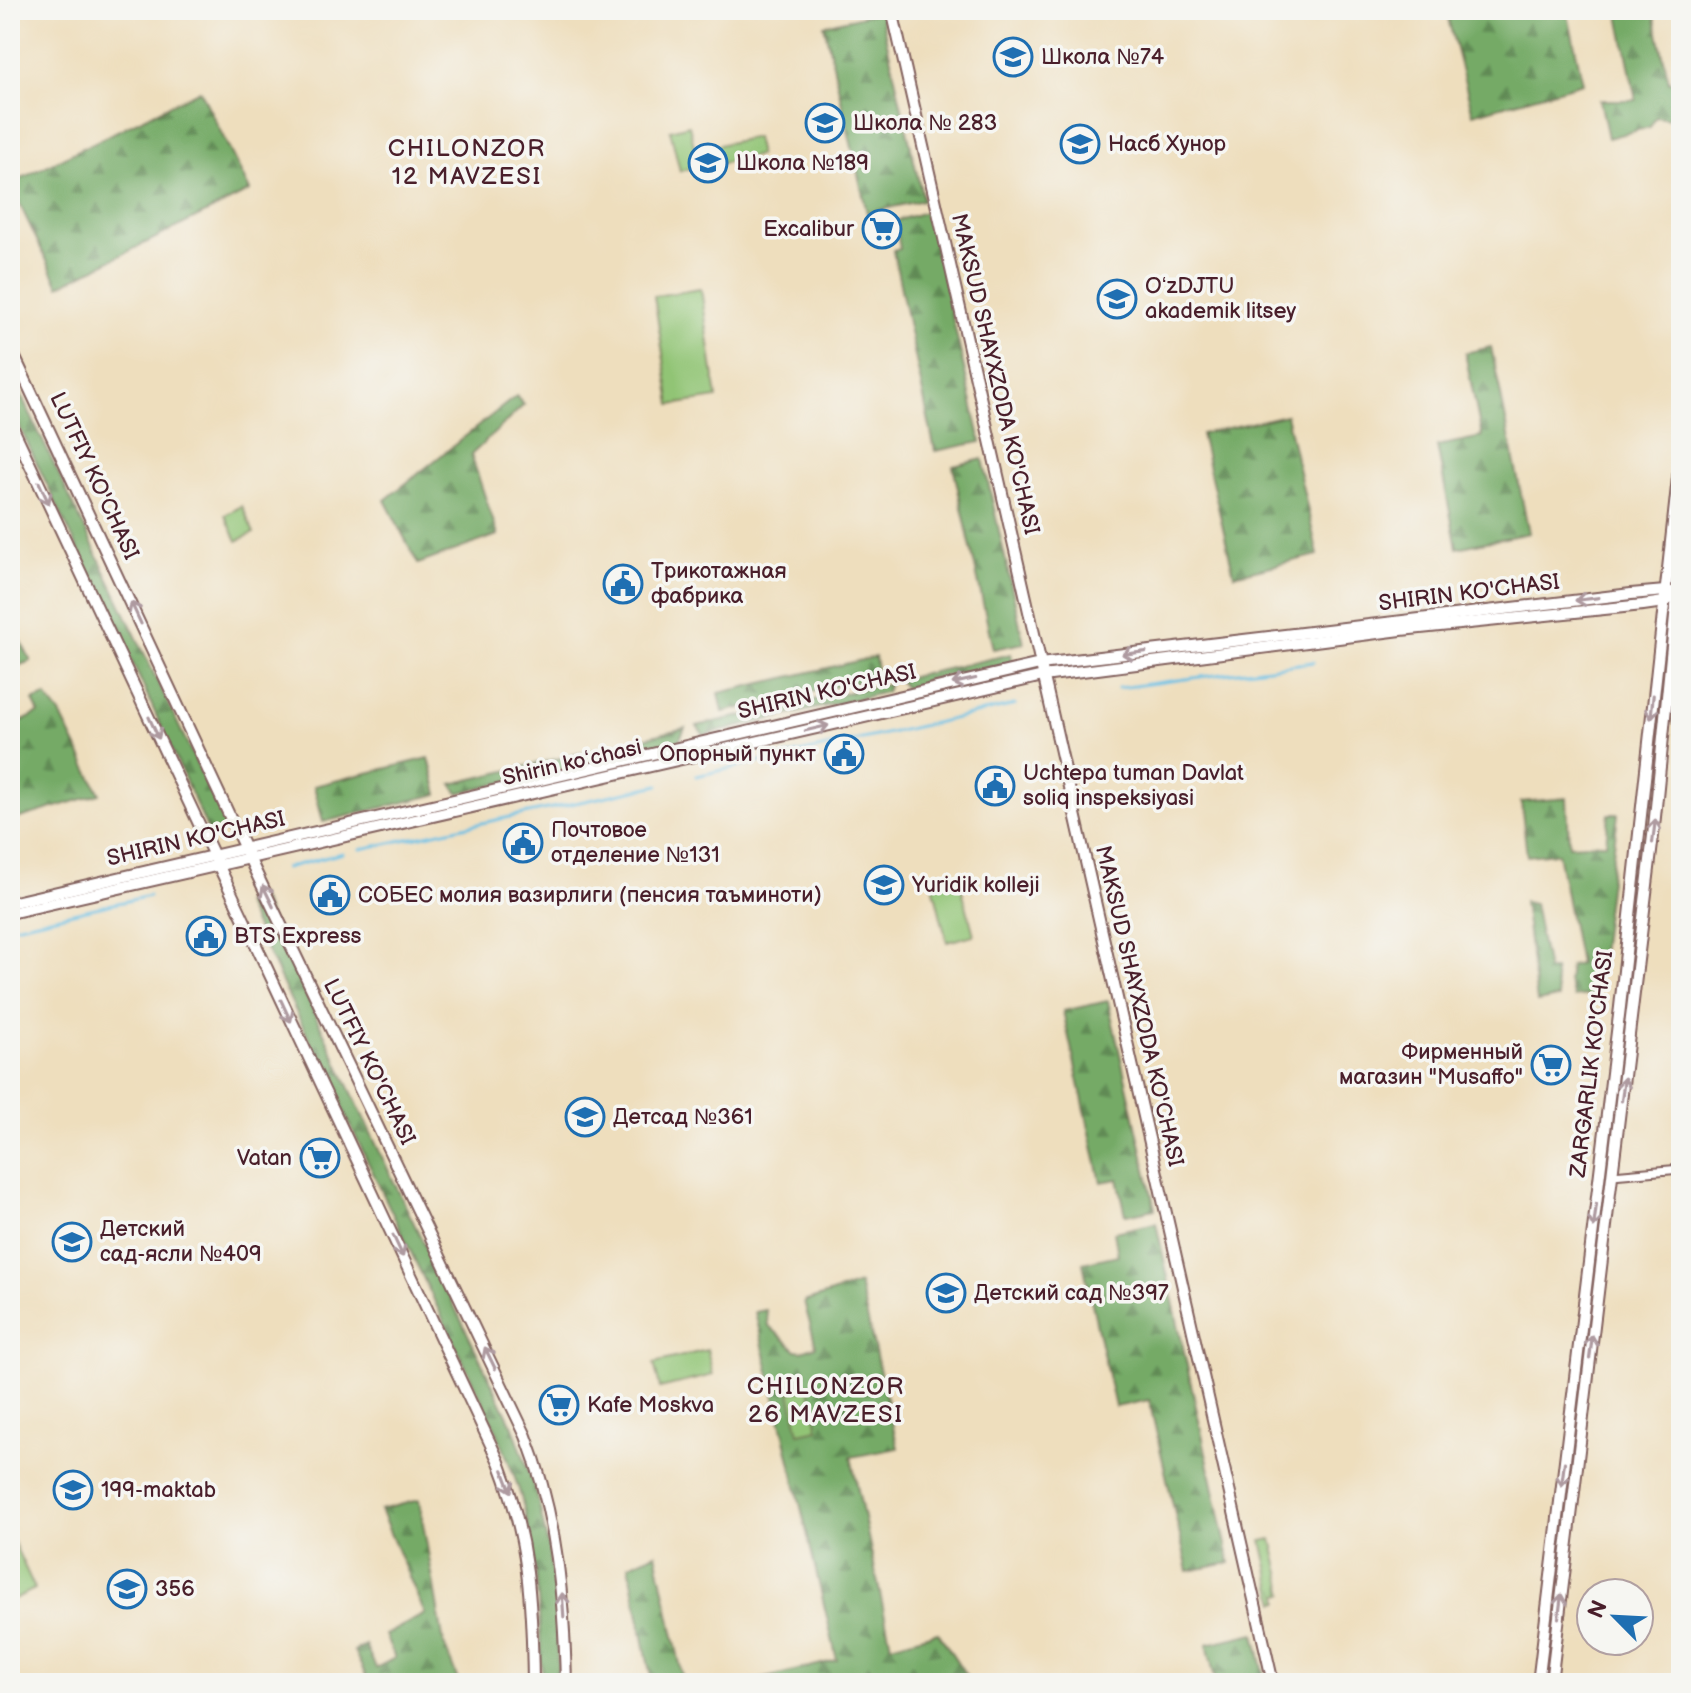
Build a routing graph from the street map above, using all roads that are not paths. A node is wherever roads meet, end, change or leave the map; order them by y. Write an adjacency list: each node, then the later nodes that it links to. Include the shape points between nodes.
1 (892, 10): 8 (main road, MAKSUD SHAYXZODA KO'CHASI)
2 (10, 347): 17 (main road, LUTFIY KO'CHASI, one-way to 2)
3 (10, 422): 18 (main road, one-way to 18)
4 (1681, 450): 7 (main road, ZARGARLIK KO'CHASI)
5 (1681, 556): 6 (main road, ZARGARLIK KO'CHASI)
6 (1679, 594): 7 (main road, SHIRIN KO'CHASI); 22 (main road, ZARGARLIK KO'CHASI, one-way to 6)
7 (1664, 596): 8 (main road, SHIRIN KO'CHASI, one-way to 8); 9 (main road, SHIRIN KO'CHASI); 26 (main road, ZARGARLIK KO'CHASI, one-way to 26)
8 (1040, 664): 9 (main road, MAKSUD SHAYXZODA KO'CHASI); 10 (main road, SHIRIN KO'CHASI, one-way to 10)
9 (1043, 676): 11 (main road, Shirin koʻchasi); 25 (main road, MAKSUD SHAYXZODA KO'CHASI)
10 (896, 696): 11 (main road); 12 (main road, SHIRIN KO'CHASI)
11 (900, 709): 14 (main road, Shirin koʻchasi, one-way to 11)
12 (693, 743): 13 (main road, SHIRIN KO'CHASI); 14 (main road)
13 (678, 747): 15 (main road); 16 (main road, SHIRIN KO'CHASI)
14 (695, 755): 15 (main road, Shirin koʻchasi)
15 (680, 759): 16 (main road, Shirin koʻchasi)
16 (498, 795): 17 (main road, SHIRIN KO'CHASI)
17 (247, 852): 18 (main road, SHIRIN KO'CHASI); 24 (main road, LUTFIY KO'CHASI, one-way to 17, via 557,1551 530,1446)
18 (215, 860): 19 (main road, SHIRIN KO'CHASI); 20 (main road, SHIRIN KO'CHASI); 23 (main road, one-way to 23, via 504,1474 528,1564)
19 (10, 903)
20 (10, 913)
21 (1681, 1169): 22 (street)
22 (1612, 1175): 27 (main road, ZARGARLIK KO'CHASI, one-way to 22)
23 (533, 1683)
24 (566, 1683)
25 (1273, 1683)
26 (1538, 1683)
27 (1551, 1683)

